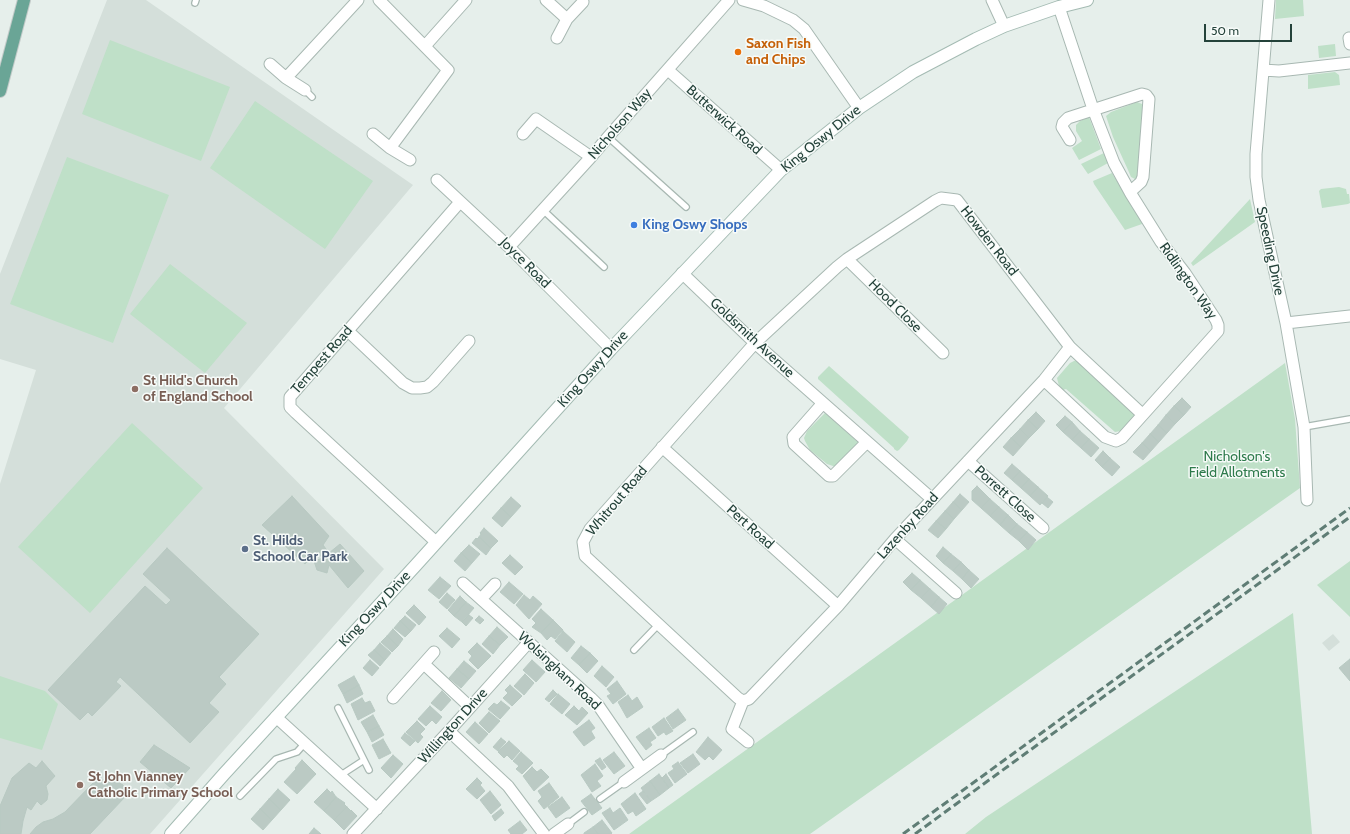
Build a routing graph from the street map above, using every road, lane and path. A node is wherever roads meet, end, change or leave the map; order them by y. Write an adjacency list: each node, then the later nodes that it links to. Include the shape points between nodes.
1 (24, 0): 22 (main road)
2 (358, 0): 21 (street)
3 (379, 0): 16 (street)
4 (466, 0): 16 (street)
5 (546, 0): 13 (street)
6 (729, 0): 19 (street, Nicholson Way)
7 (743, 0): 24 (street, via 764,6 793,20 804,29)
8 (992, 0): 14 (street)
9 (1087, 0): 12 (street, King Oswy Drive)
10 (1269, 0): 20 (street, Speeding Drive)
11 (583, 2): 13 (street)
12 (1059, 7): 14 (street, King Oswy Drive); 25 (street, Ridlington Way)
13 (567, 19): 15 (street)
14 (1004, 26): 24 (street, King Oswy Drive, via 913,72)
15 (557, 38)
16 (425, 46): 30 (street, via 448,70)
17 (1350, 63): 20 (street, via 1279,71)
18 (270, 64): 21 (street)
19 (668, 70): 28 (street, Nicholson Way); 33 (street, Butterwick Road)
20 (1263, 70): 44 (street, Speeding Drive, via 1256,177)
21 (286, 78): 23 (street)
22 (0, 91)
23 (309, 93)
24 (859, 108): 33 (street, King Oswy Drive)
25 (1093, 109): 29 (street, via 1068,118 1063,123 1062,127); 35 (street, Ridlington Way, via 1114,163); 35 (street, via 1142,94 1149,99 1143,177)
26 (373, 134): 30 (street)
27 (522, 134): 31 (street, via 536,119)
28 (608, 137): 31 (street, Nicholson Way); 37 (lane)
29 (1070, 140)
30 (390, 148): 32 (street)
31 (591, 157): 38 (street, Nicholson Way)
32 (410, 160)
33 (781, 170): 42 (street, King Oswy Drive)
34 (437, 180): 36 (street, Joyce Road)
35 (1130, 192): 53 (street, Ridlington Way, via 1218,325 1218,331)
36 (460, 202): 39 (street, Joyce Road); 45 (street, Tempest Road)
37 (686, 207)
38 (543, 210): 39 (street, Nicholson Way); 41 (lane)
39 (509, 247): 49 (street, Joyce Road)
40 (847, 258): 47 (street, Howden Road); 48 (street, Howden Road, via 935,201 941,198 957,200); 50 (street, Hood Close)
41 (604, 267)
42 (682, 273): 47 (street, Goldsmith Avenue); 49 (street, King Oswy Drive)
43 (1350, 316): 44 (street)
44 (1286, 323): 55 (street, Speeding Drive)
45 (348, 331): 46 (street, via 403,383 412,388 427,387); 63 (street, Tempest Road, via 296,389 290,397 290,407)
46 (469, 341)
47 (755, 343): 52 (street, Goldsmith Avenue); 57 (street, Whitrout Road)
48 (1070, 347): 51 (street, Lazenby Road); 53 (street, Howden Road)
49 (611, 349): 63 (street, King Oswy Drive)
50 (943, 353)
51 (1044, 380): 53 (street, Ridlington Way, via 1110,440 1122,438); 58 (street, Lazenby Road)
52 (823, 403): 56 (street, Goldsmith Avenue); 56 (street, via 793,437 794,444 829,476 833,476)
53 (1142, 414)
54 (1350, 419): 55 (lane)
55 (1304, 427): 60 (street, Speeding Drive)
56 (866, 442): 59 (street, Goldsmith Avenue)
57 (662, 447): 68 (street, Pert Road); 69 (street, Whitrout Road, via 590,529 583,542 585,556)
58 (968, 461): 59 (street, Lazenby Road); 61 (street, Porrett Close)
59 (932, 499): 62 (street, Lazenby Road)
60 (1307, 500)
61 (1043, 528)
62 (895, 539): 66 (street); 68 (street, Lazenby Road)
63 (436, 542): 78 (street, King Oswy Drive)
64 (463, 583): 67 (street, Wolsingham Road)
65 (495, 584): 67 (street)
66 (956, 593)
67 (481, 599): 70 (street, Wolsingham Road)
68 (838, 606): 75 (street, Lazenby Road, via 749,699)
69 (659, 624): 71 (lane); 75 (street, Whitrout Road)
70 (528, 642): 76 (street, Willington Drive); 85 (street, Wolsingham Road, via 598,705)
71 (634, 650)
72 (434, 652): 73 (street)
73 (424, 664): 74 (street); 76 (street)
74 (393, 698)
75 (743, 701): 81 (street, via 732,729)
76 (470, 707): 79 (street, Willington Drive)
77 (338, 708): 84 (lane)
78 (276, 717): 82 (street); 94 (street, King Oswy Drive)
79 (449, 731): 91 (street, Willington Drive); 96 (street, via 508,786)
80 (693, 732): 83 (lane)
81 (748, 742)
82 (305, 743): 87 (street); 89 (lane, via 297,752 276,759)
83 (661, 755): 85 (street)
84 (364, 760): 86 (lane); 87 (lane)
85 (642, 769): 88 (street)
86 (369, 770)
87 (341, 775): 91 (street)
88 (624, 782): 90 (lane)
89 (240, 796)
90 (600, 799)
91 (377, 809): 95 (street, Willington Drive)
92 (584, 812): 93 (lane)
93 (568, 824): 97 (street)
94 (171, 834)
95 (353, 834)
96 (544, 834)
97 (554, 834)

